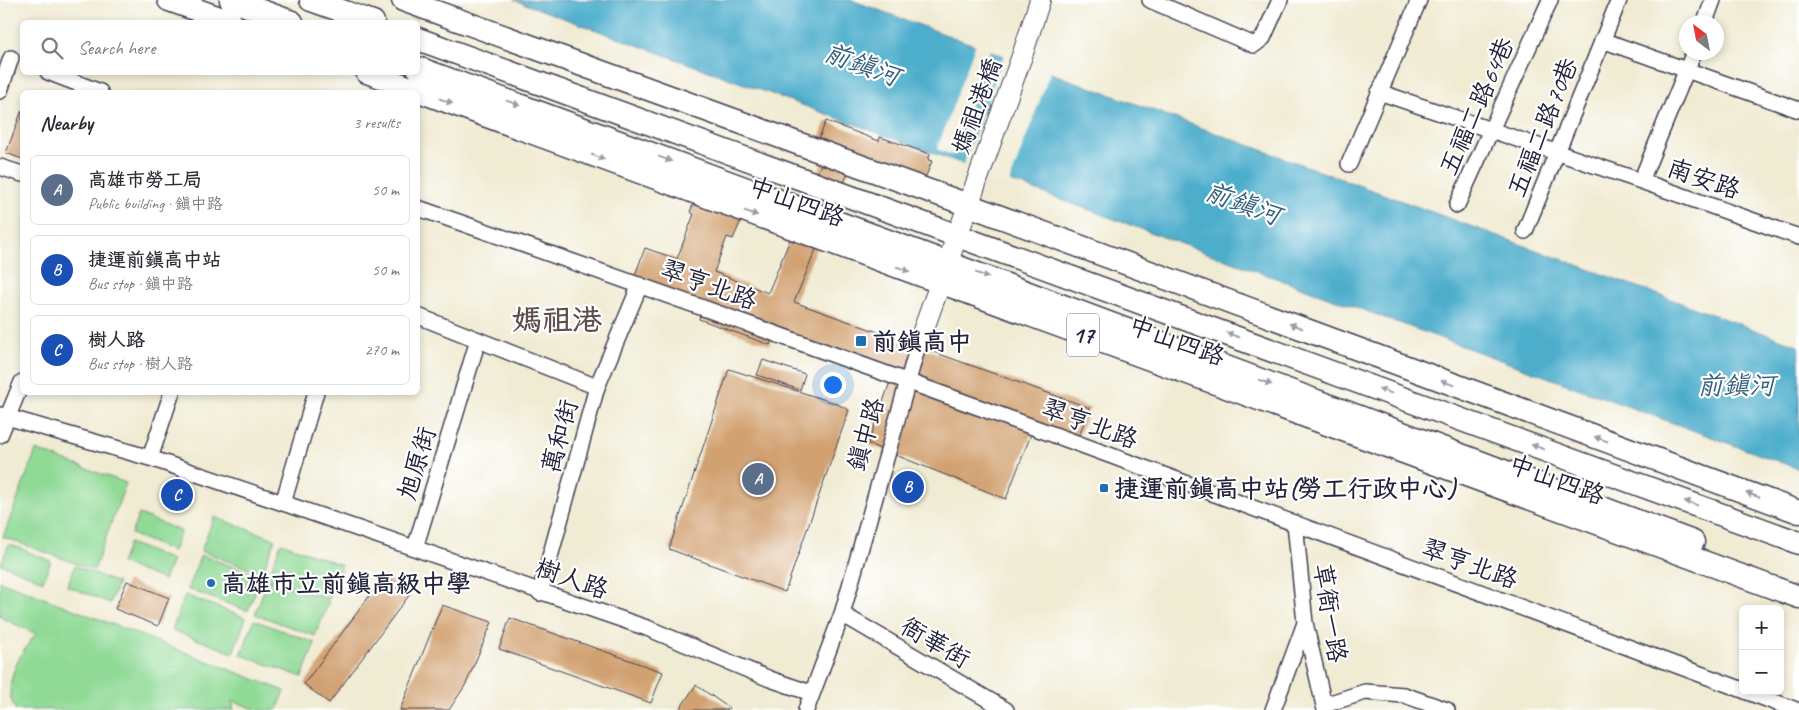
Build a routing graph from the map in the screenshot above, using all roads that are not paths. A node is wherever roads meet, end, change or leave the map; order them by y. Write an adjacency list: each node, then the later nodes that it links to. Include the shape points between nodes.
1 (169, 0): 13 (main road)
2 (231, 0): 14 (main road)
3 (311, 0): 15 (main road)
4 (403, 0): 37 (main road)
5 (1040, 0): 35 (main road, 媽祖港橋)
6 (1150, 0): 7 (street, via 1249,45 1260,43)
7 (1280, 0)
8 (1419, 0): 28 (street)
9 (1550, 0): 30 (street, 五福二路64巷)
10 (1619, 0): 17 (street, 五福二路70巷)
11 (1713, 0): 12 (street)
12 (1708, 15)
13 (224, 20)
14 (286, 20)
15 (367, 20)
16 (420, 40): 41 (main road, 中山四路 / 17)
17 (1602, 40): 21 (street, 五福二路70巷); 31 (street, 五福二路70巷)
18 (11, 58): 27 (street)
19 (1691, 60): 21 (street, 南安路)
20 (420, 69): 43 (main road, 中山四路 / 17, one-way to 43)
21 (1687, 70): 29 (street, 五福二路70巷); 36 (street, 南安路)
22 (56, 75): 24 (street)
23 (376, 75): 25 (main road, 中山四路 / 17, one-way to 25)
24 (95, 90)
25 (419, 90)
26 (420, 90): 43 (main road, 中山四路 / 17, one-way to 43)
27 (0, 91)
28 (1379, 92): 30 (street); 32 (street)
29 (1799, 110)
30 (1491, 130): 31 (street); 38 (street, 五福二路64巷)
31 (1558, 153): 36 (street); 40 (street, 五福二路70巷)
32 (1349, 164)
33 (0, 167): 34 (street)
34 (20, 173)
35 (979, 174): 37 (main road, 鎮中路)
36 (1640, 181): 42 (street, 南安路)
37 (968, 205): 41 (main road, 鎮中路); 57 (main road, one-way to 37)
38 (1457, 205)
39 (420, 209): 44 (street, 翠亨北路)
40 (1525, 231)
41 (958, 234): 43 (main road, 鎮中路); 59 (main road, 中山四路 / 17, one-way to 41)
42 (1799, 237)
43 (944, 273): 47 (main road, 鎮中路); 61 (main road, 中山四路 / 17, one-way to 61); 63 (main road, 中山四路 / 17)
44 (640, 285): 48 (street, 翠亨北路); 50 (street)
45 (420, 317): 46 (street)
46 (478, 340): 50 (street, 萬和街); 60 (street, 旭原街)
47 (919, 342): 48 (street, 鎮中路)
48 (908, 382): 58 (street, 翠亨北路); 64 (street, 鎮中路)
49 (20, 386): 53 (street)
50 (597, 386): 62 (street, 萬和街)
51 (171, 395): 55 (street)
52 (315, 395): 56 (street)
53 (4, 416): 54 (street); 55 (street, 樹人路)
54 (0, 435)
55 (150, 458): 56 (street, 樹人路)
56 (283, 503): 60 (street, 樹人路)
57 (1799, 512)
58 (1295, 523): 65 (street, 草衙一路); 66 (street, 翠亨北路)
59 (1799, 543)
60 (415, 548): 62 (street, 樹人路)
61 (1799, 581)
62 (540, 592): 67 (street, 樹人路, via 647,628)
63 (1799, 598)
64 (842, 614): 67 (street, 鎮中路); 71 (street, 衙華街)
65 (1305, 623): 69 (street, 草衙一路); 72 (street)
66 (1739, 689)
67 (811, 693): 70 (street, 鎮中路)
68 (1755, 695): 74 (street, 翠亨北路)
69 (1324, 708): 73 (street, via 1365,692 1404,695)
70 (806, 710)
71 (1006, 710)
72 (1273, 710)
73 (1447, 710)
74 (1796, 710)

